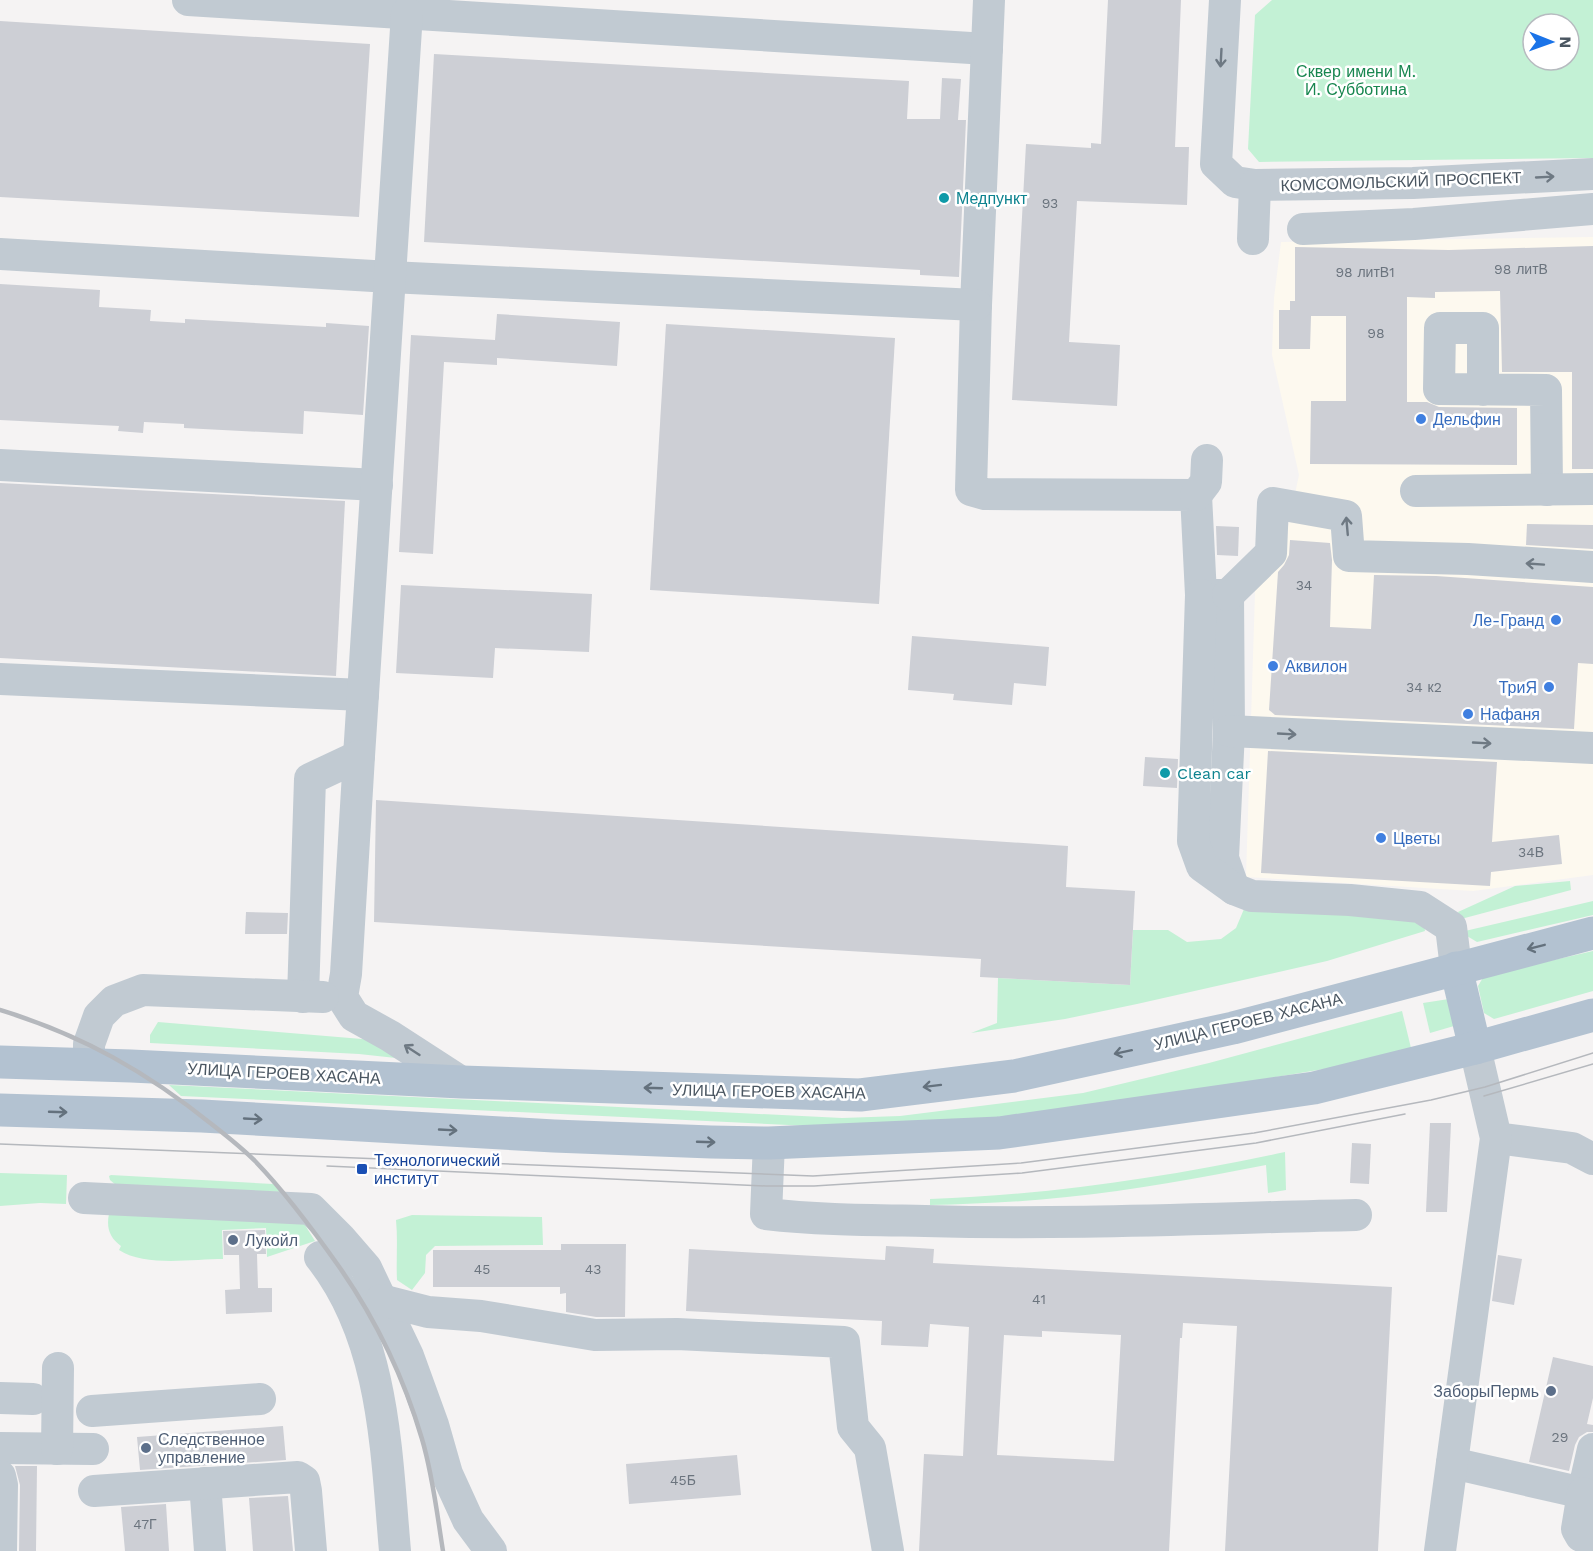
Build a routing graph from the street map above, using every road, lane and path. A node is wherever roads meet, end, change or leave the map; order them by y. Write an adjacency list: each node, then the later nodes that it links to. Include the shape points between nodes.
1 (188, 0): 4 (lane)
2 (989, 0): 5 (lane)
3 (1225, 0): 8 (lane, КОМСОМОЛЬСКИЙ ПРОСПЕКТ, one-way to 8, via 1216,164 1235,182)
4 (407, 14): 5 (lane); 14 (lane)
5 (987, 49): 15 (lane)
6 (1593, 174): 7 (lane, КОМСОМОЛЬСКИЙ ПРОСПЕКТ, one-way to 6)
7 (1365, 184): 8 (lane, КОМСОМОЛЬСКИЙ ПРОСПЕКТ); 10 (lane)
8 (1255, 185): 12 (lane)
9 (1593, 209): 10 (lane)
10 (1365, 226): 11 (lane)
11 (1302, 230)
12 (1253, 239)
13 (0, 254): 14 (lane)
14 (390, 277): 15 (lane); 19 (lane)
15 (976, 305): 23 (lane, via 971,489 985,494)
16 (1483, 390): 22 (lane, via 1546,390)
17 (1207, 459): 23 (lane, via 1206,482)
18 (0, 465): 19 (lane)
19 (377, 485): 27 (lane)
20 (1593, 489): 22 (lane)
21 (1416, 490): 22 (lane)
22 (1547, 490)
23 (1196, 495): 25 (lane)
24 (1593, 567): 25 (lane, one-way to 25, via 1349,556 1346,516 1273,503 1271,553)
25 (1214, 595): 28 (lane); 31 (lane, via 1193,841 1202,866)
26 (0, 679): 27 (lane)
27 (363, 695): 30 (lane)
28 (1229, 731): 29 (lane, one-way to 29); 31 (lane, via 1223,858)
29 (1593, 748)
30 (359, 756): 34 (lane, via 310,779); 35 (lane)
31 (1234, 889): 33 (lane, via 1252,896 1420,907 1451,927)
32 (1593, 933): 33 (main road, УЛИЦА ГЕРОЕВ ХАСАНА, one-way to 33)
33 (1456, 968): 37 (main road); 40 (main road, УЛИЦА ГЕРОЕВ ХАСАНА, one-way to 40, via 1233,1028 1014,1076 860,1095)
34 (303, 997): 35 (lane); 39 (lane, via 143,990 114,1001 99,1016 89,1044)
35 (342, 997): 40 (lane, one-way to 35, via 354,1016)
36 (1593, 1015): 37 (main road)
37 (1475, 1048): 42 (lane); 43 (main road, via 1314,1088 999,1133)
38 (0, 1062): 39 (main road, УЛИЦА ГЕРОЕВ ХАСАНА)
39 (89, 1064): 40 (main road, УЛИЦА ГЕРОЕВ ХАСАНА)
40 (461, 1082)
41 (0, 1110): 43 (main road, one-way to 43)
42 (1496, 1138): 44 (lane, via 1572,1148); 58 (lane)
43 (769, 1143): 46 (lane, via 766,1214 819,1220 983,1223)
44 (1593, 1159)
45 (84, 1198): 48 (lane, via 311,1209 366,1268)
46 (1356, 1215)
47 (320, 1257): 67 (lane, via 336,1277 363,1336 379,1395)
48 (381, 1300): 68 (lane, via 408,1356 447,1474 468,1520); 69 (lane, via 428,1312 481,1316 595,1335 677,1334 844,1342 854,1427 870,1448)
49 (58, 1368): 55 (lane)
50 (0, 1398): 51 (lane)
51 (33, 1399)
52 (261, 1399): 53 (lane)
53 (92, 1412)
54 (0, 1448): 55 (lane)
55 (57, 1449): 56 (lane)
56 (93, 1449)
57 (1593, 1449): 62 (lane)
58 (1452, 1463): 62 (lane); 70 (lane)
59 (0, 1476): 64 (lane)
60 (205, 1483): 61 (lane); 65 (lane); 66 (lane, via 298,1477 304,1481 306,1491)
61 (94, 1491)
62 (1583, 1493): 63 (lane, via 1577,1530)
63 (1593, 1540)
64 (1, 1551)
65 (210, 1551)
66 (311, 1551)
67 (395, 1551)
68 (491, 1551)
69 (888, 1551)
70 (1440, 1551)

